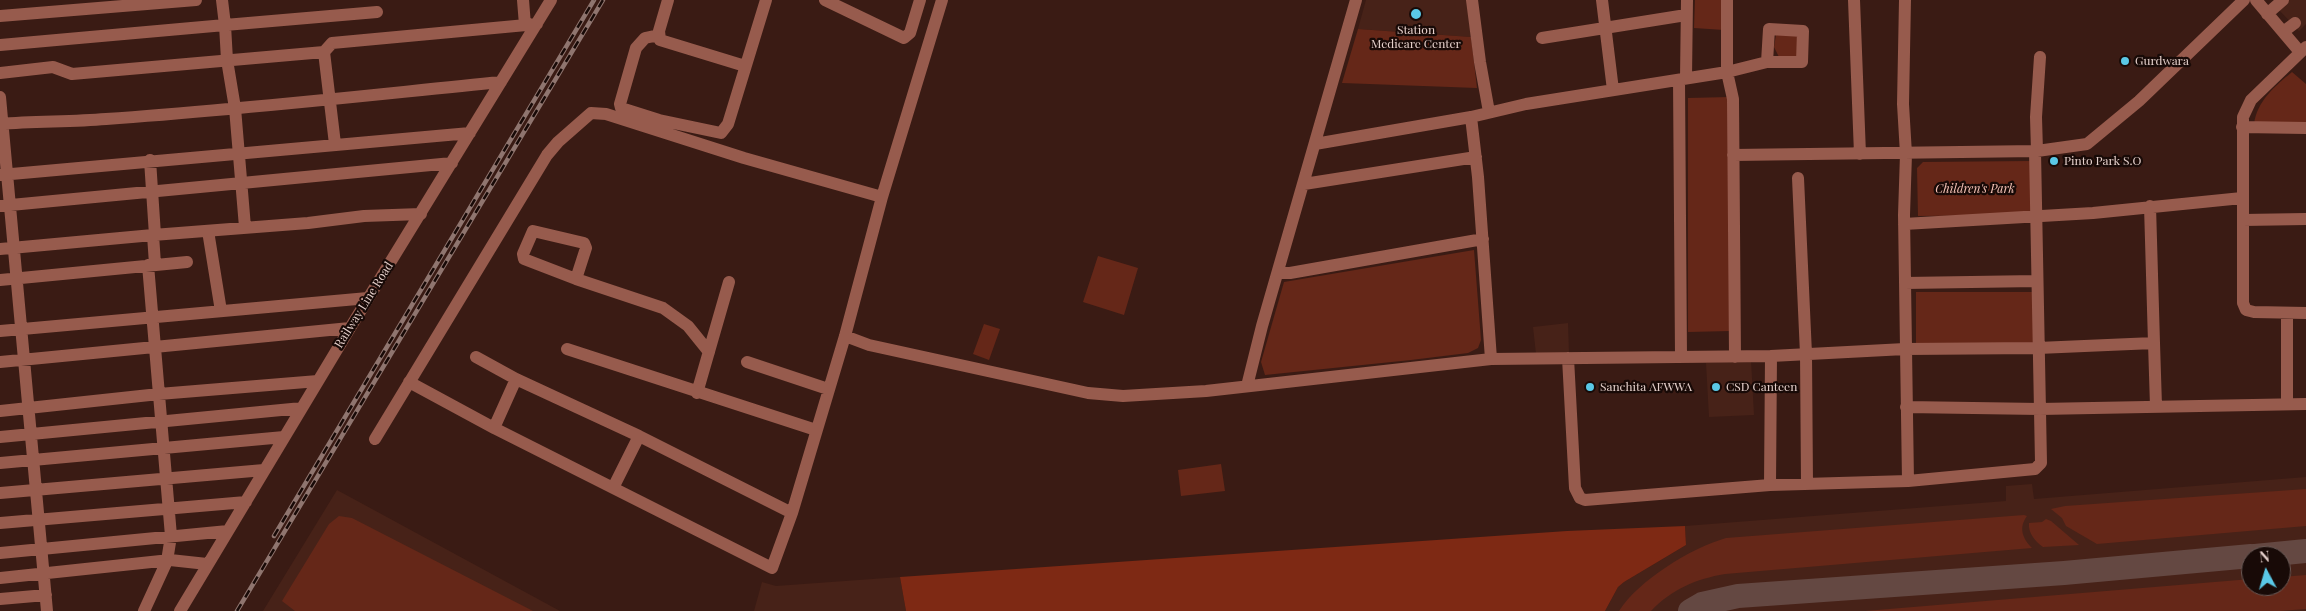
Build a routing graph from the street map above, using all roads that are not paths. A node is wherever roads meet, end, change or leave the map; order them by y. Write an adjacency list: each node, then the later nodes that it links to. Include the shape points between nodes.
1 (196, 0): 23 (street)
2 (222, 0): 26 (street)
3 (523, 0): 25 (street)
4 (552, 0): 25 (street, Railway Line Road)
5 (668, 0): 29 (street)
6 (766, 0): 37 (street)
7 (825, 0): 8 (street, via 904,38 910,33)
8 (920, 0)
9 (942, 0): 68 (street)
10 (1356, 0): 53 (street)
11 (1472, 0): 46 (street)
12 (1602, 0): 27 (street)
13 (1687, 0): 22 (street)
14 (1726, 0): 38 (street)
15 (1854, 0): 57 (street)
16 (1905, 0): 58 (street, via 1903,104)
17 (2244, 0): 55 (street, via 2092,142 2078,147)
18 (2256, 0): 21 (street)
19 (2283, 0): 21 (street)
20 (376, 12): 26 (street)
21 (2267, 14): 28 (street)
22 (1686, 15): 27 (street); 40 (street)
23 (0, 16)
24 (2295, 23): 28 (street)
25 (531, 24): 33 (street, via 332,43); 41 (street, Railway Line Road)
26 (225, 25): 31 (street); 35 (street)
27 (1605, 28): 30 (street); 42 (street)
28 (2283, 32): 32 (street)
29 (659, 35): 37 (street, via 664,42); 37 (street, via 645,38 636,48 620,104 622,110 721,133 728,124)
30 (1542, 38)
31 (0, 45)
32 (2303, 50): 49 (street, via 2251,100)
33 (324, 52): 35 (street); 44 (street)
34 (2040, 57): 55 (street)
35 (227, 60): 39 (street, via 72,74 56,68); 45 (street)
36 (1767, 62): 38 (street)
37 (745, 66)
38 (1727, 72): 40 (street); 59 (street, via 1733,99)
39 (0, 73)
40 (1683, 79): 42 (street); 109 (street)
41 (501, 82): 44 (street); 51 (street, Railway Line Road)
42 (1613, 90): 46 (street)
43 (0, 97): 48 (street)
44 (331, 100): 45 (street); 52 (street)
45 (235, 108): 48 (street, via 104,120 36,120); 56 (street)
46 (1489, 112): 47 (street)
47 (1471, 118): 53 (street); 60 (street)
48 (1, 124): 54 (street)
49 (2242, 127): 50 (street); 69 (street)
50 (2306, 128)
51 (470, 133): 52 (street); 62 (street, Railway Line Road)
52 (335, 144): 56 (street)
53 (1315, 144): 66 (street)
54 (2, 148): 63 (street)
55 (2036, 151): 58 (street); 73 (street)
56 (239, 153): 61 (street); 65 (street)
57 (1860, 154): 58 (street); 59 (street)
58 (1906, 154): 76 (street)
59 (1733, 155): 111 (street)
60 (1476, 157): 66 (street); 80 (street)
61 (150, 160): 63 (street); 67 (street)
62 (452, 163): 65 (street); 72 (street, Railway Line Road)
63 (3, 174): 70 (street)
64 (1798, 178): 107 (street)
65 (242, 183): 67 (street); 77 (street)
66 (1304, 184): 85 (street)
67 (152, 191): 70 (street); 79 (street)
68 (882, 197): 100 (street); 119 (street, via 606,114 590,113 547,155)
69 (2242, 198): 71 (street); 74 (street)
70 (5, 205): 81 (street)
71 (2150, 206): 73 (street); 101 (street)
72 (420, 214): 77 (street); 92 (street, Railway Line Road)
73 (2037, 217): 76 (street); 89 (street)
74 (2243, 220): 75 (street); 94 (street, via 2243,303 2246,310)
75 (2306, 220)
76 (1904, 224): 91 (street)
77 (245, 227): 78 (street)
78 (208, 231): 79 (street); 93 (street)
79 (154, 235): 81 (street); 84 (street)
80 (1483, 239): 85 (street); 114 (street)
81 (13, 247): 82 (street); 86 (street)
82 (0, 249)
83 (187, 262): 84 (street)
84 (151, 264): 86 (street); 96 (street)
85 (1278, 273): 120 (street)
86 (16, 278): 88 (street); 98 (street)
87 (576, 279): 87 (street, via 585,244 533,231 524,259); 106 (street, via 663,308 688,326)
88 (0, 280)
89 (2037, 281): 91 (street); 103 (street)
90 (729, 282): 106 (street)
91 (1905, 283): 105 (street)
92 (368, 298): 93 (street); 97 (street, Railway Line Road)
93 (221, 311): 96 (street)
94 (2287, 313): 95 (street); 124 (street)
95 (2306, 313)
96 (152, 317): 98 (street); 102 (street)
97 (350, 328): 102 (street); 118 (street, Railway Line Road)
98 (21, 329): 99 (street); 113 (street)
99 (0, 331)
100 (845, 336): 120 (street, via 870,345 1088,393 1114,396); 121 (street)
101 (2154, 343): 103 (street); 126 (street)
102 (155, 346): 113 (street); 123 (street)
103 (2038, 348): 105 (street); 130 (street)
104 (567, 349): 122 (street)
105 (1906, 349): 107 (street); 127 (street)
106 (709, 352): 122 (street)
107 (1806, 354): 110 (street); 146 (street)
108 (476, 356): 117 (street)
109 (1681, 356): 111 (street); 112 (street)
110 (1771, 356): 111 (street); 147 (street)
111 (1735, 357)
112 (1568, 358): 114 (street); 147 (street, via 1575,488 1580,498)
113 (23, 360): 115 (street); 128 (street)
114 (1491, 360): 120 (street)
115 (0, 362)
116 (747, 362): 121 (street)
117 (516, 379): 133 (street); 136 (street)
118 (318, 381): 123 (street); 129 (street, Railway Line Road)
119 (409, 382): 133 (street); 139 (street)
120 (1247, 386)
121 (828, 389): 134 (street)
122 (697, 393): 134 (street)
123 (159, 394): 128 (street); 132 (street)
124 (2287, 404): 125 (street); 126 (street)
125 (2306, 404)
126 (2156, 406): 130 (street)
127 (1906, 407): 130 (street); 145 (street)
128 (28, 408): 131 (street); 135 (street)
129 (302, 408): 132 (street); 138 (street, Railway Line Road)
130 (2040, 409): 145 (street, via 2042,460 2038,468)
131 (0, 411)
132 (161, 421): 135 (street); 140 (street)
133 (494, 428): 148 (street)
134 (816, 430): 153 (street)
135 (31, 434): 137 (street); 141 (street)
136 (639, 436): 148 (street); 153 (street)
137 (0, 437)
138 (284, 437): 140 (street); 143 (street, Railway Line Road)
139 (375, 439)
140 (164, 449): 141 (street); 144 (street)
141 (34, 460): 142 (street); 149 (street)
142 (0, 463)
143 (264, 470): 144 (street); 151 (street, Railway Line Road)
144 (166, 478): 149 (street); 152 (street)
145 (1908, 481): 146 (street)
146 (1807, 484): 147 (street)
147 (1770, 485)
148 (613, 488): 153 (street, via 771,568)
149 (36, 490): 150 (street); 154 (street)
150 (0, 493)
151 (246, 502): 152 (street); 156 (street, Railway Line Road)
152 (169, 508): 154 (street); 157 (street)
153 (792, 512)
154 (39, 520): 155 (street); 158 (street)
155 (0, 523)
156 (228, 531): 157 (street); 161 (street, Railway Line Road)
157 (171, 536): 158 (street); 160 (street)
158 (41, 549): 159 (street); 162 (street)
159 (0, 553)
160 (167, 561): 161 (street); 162 (street); 167 (street)
161 (207, 564): 168 (street, Railway Line Road)
162 (44, 574): 163 (street); 164 (street)
163 (0, 578)
164 (46, 595): 165 (street); 166 (street)
165 (0, 598)
166 (47, 611)
167 (144, 611)
168 (180, 611)

